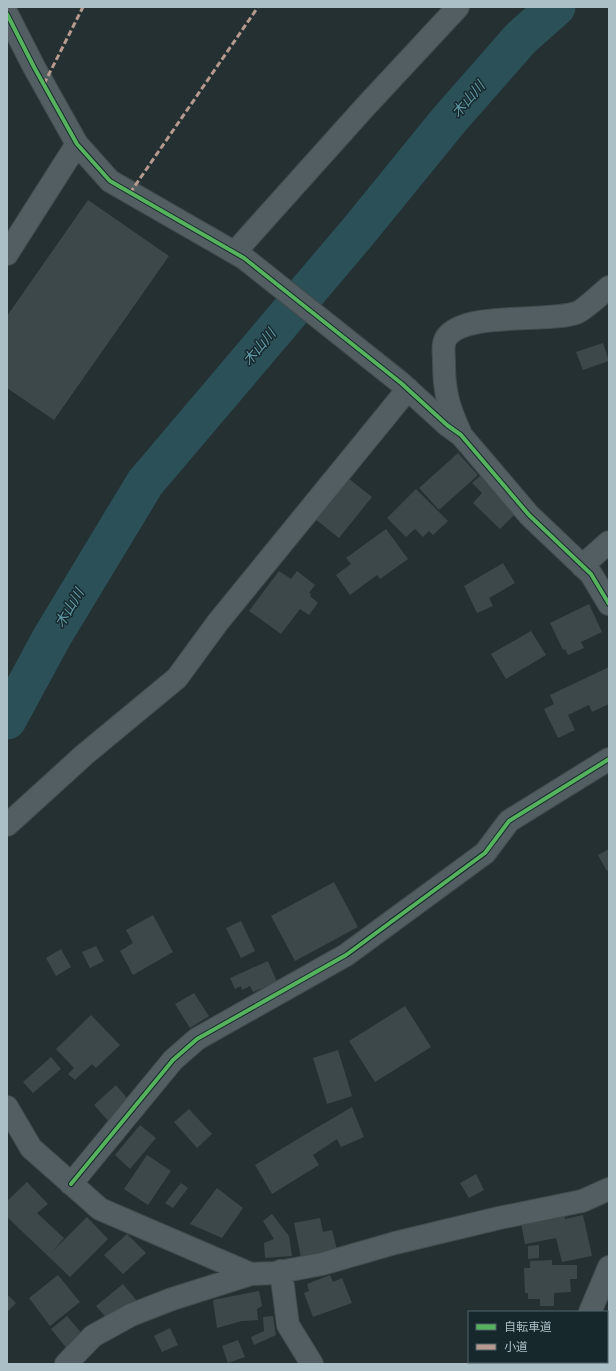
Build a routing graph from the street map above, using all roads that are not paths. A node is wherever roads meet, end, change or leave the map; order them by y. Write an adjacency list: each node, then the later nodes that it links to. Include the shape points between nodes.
1 (458, 7): 5 (street, via 365,107)
2 (7, 14): 3 (street)
3 (78, 144): 4 (street); 5 (street, via 110,181)
4 (7, 254)
5 (239, 255): 7 (street)
6 (609, 287): 8 (street, via 577,313 551,318 479,322 459,328 446,338 444,384 451,412)
7 (405, 386): 8 (street, via 447,425); 13 (street, via 218,622 177,678 84,755)
8 (462, 435): 10 (street, via 529,514)
9 (609, 542): 10 (street)
10 (582, 566): 11 (street)
11 (609, 604)
12 (609, 759): 15 (street, via 509,821 485,853 346,954 197,1039 173,1060)
13 (7, 825)
14 (7, 1107): 15 (street, via 31,1148)
15 (71, 1184): 19 (street, via 100,1209)
16 (609, 1189): 18 (street, via 582,1202 499,1218 322,1264)
17 (609, 1267): 20 (street)
18 (281, 1271): 19 (street); 22 (street, via 288,1325)
19 (251, 1274): 21 (street, via 172,1298 131,1315 93,1336)
20 (590, 1311)
21 (66, 1364)
22 (312, 1364)

